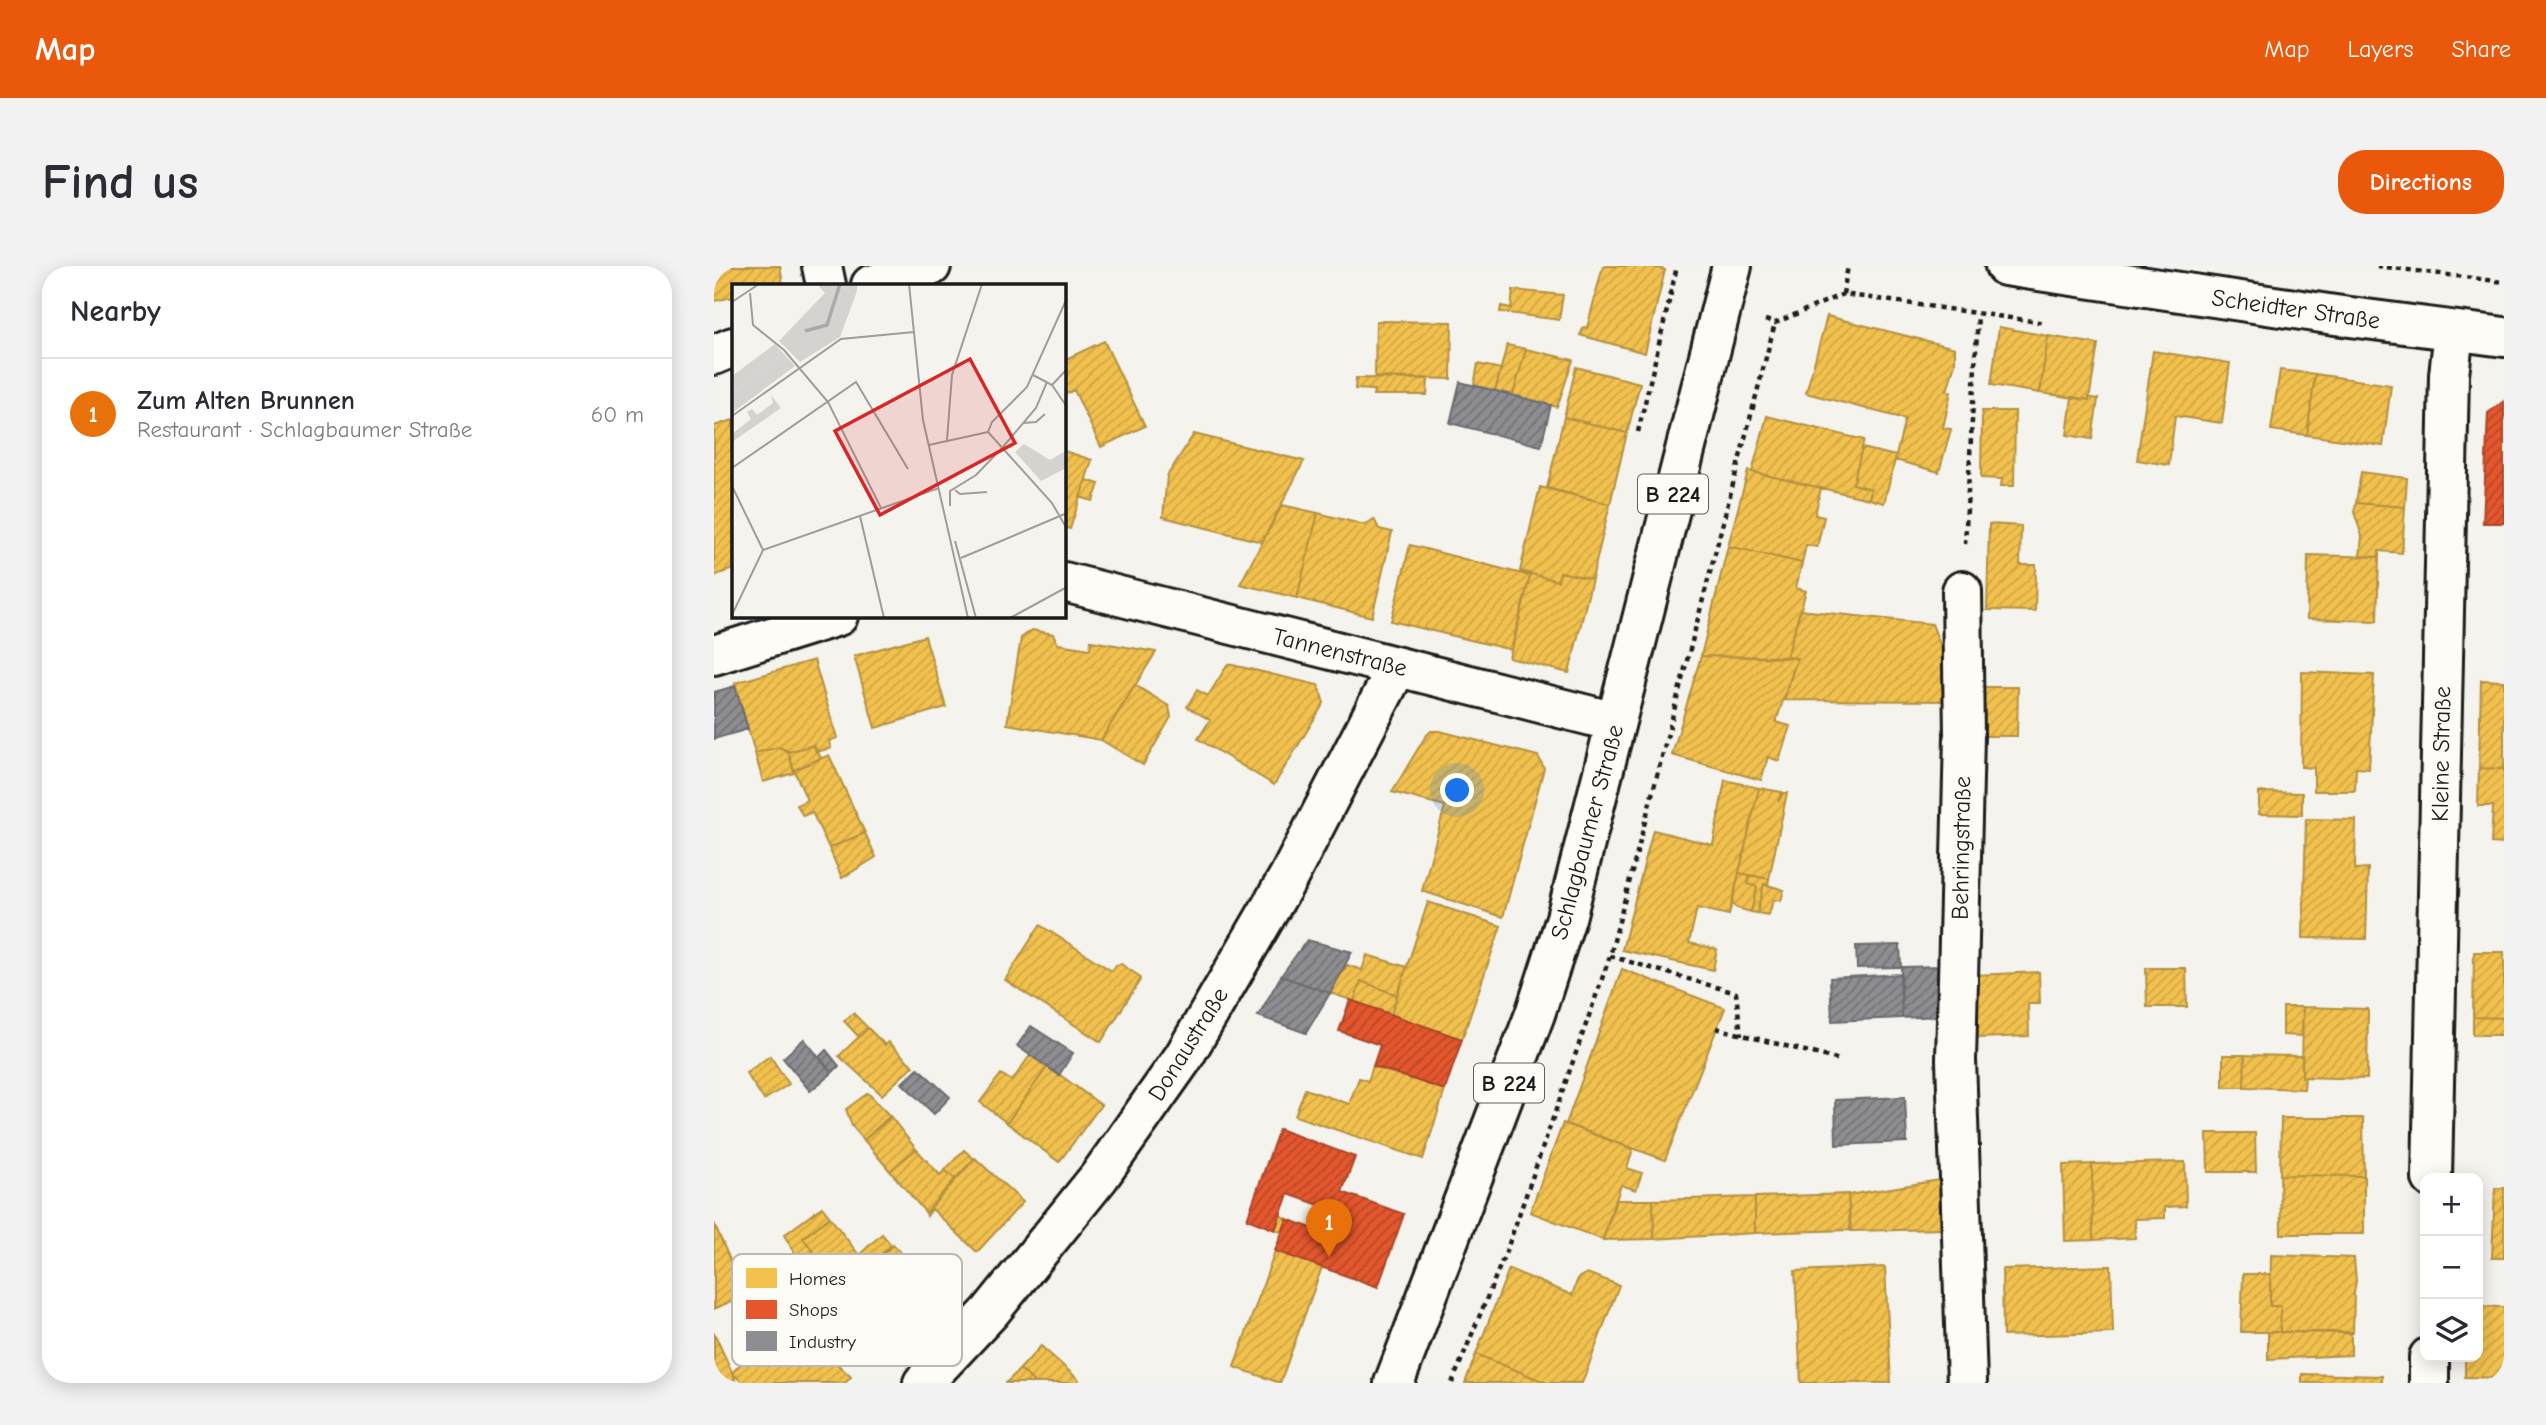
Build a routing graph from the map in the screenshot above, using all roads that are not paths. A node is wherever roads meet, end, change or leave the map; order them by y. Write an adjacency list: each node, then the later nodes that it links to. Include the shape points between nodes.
1 (822, 266): 5 (street)
2 (931, 266): 6 (street)
3 (1732, 266): 16 (street, Schlagbaumer Straße / B 224)
4 (2005, 266): 7 (street, Scheidter Straße)
5 (826, 284)
6 (874, 284)
7 (2454, 331): 8 (street, Scheidter Straße); 17 (street, Kleine Straße, via 2449,375)
8 (2504, 337)
9 (732, 347): 10 (street)
10 (714, 355)
11 (1066, 583): 15 (street, Tannenstraße)
12 (1962, 591): 23 (street, Behringstraße, via 1964,736 1956,1060)
13 (832, 618): 14 (street)
14 (714, 655)
15 (1398, 667): 16 (street, Tannenstraße); 18 (street, Donaustraße, via 1289,876 1183,1058 1099,1177)
16 (1615, 722): 22 (street, Schlagbaumer Straße / B 224, via 1566,918 1535,1014)
17 (2432, 1173)
18 (962, 1342)
19 (2429, 1362): 24 (street)
20 (939, 1366): 21 (street, Donaustraße)
21 (923, 1383)
22 (1394, 1383)
23 (1967, 1383)
24 (2429, 1383)

